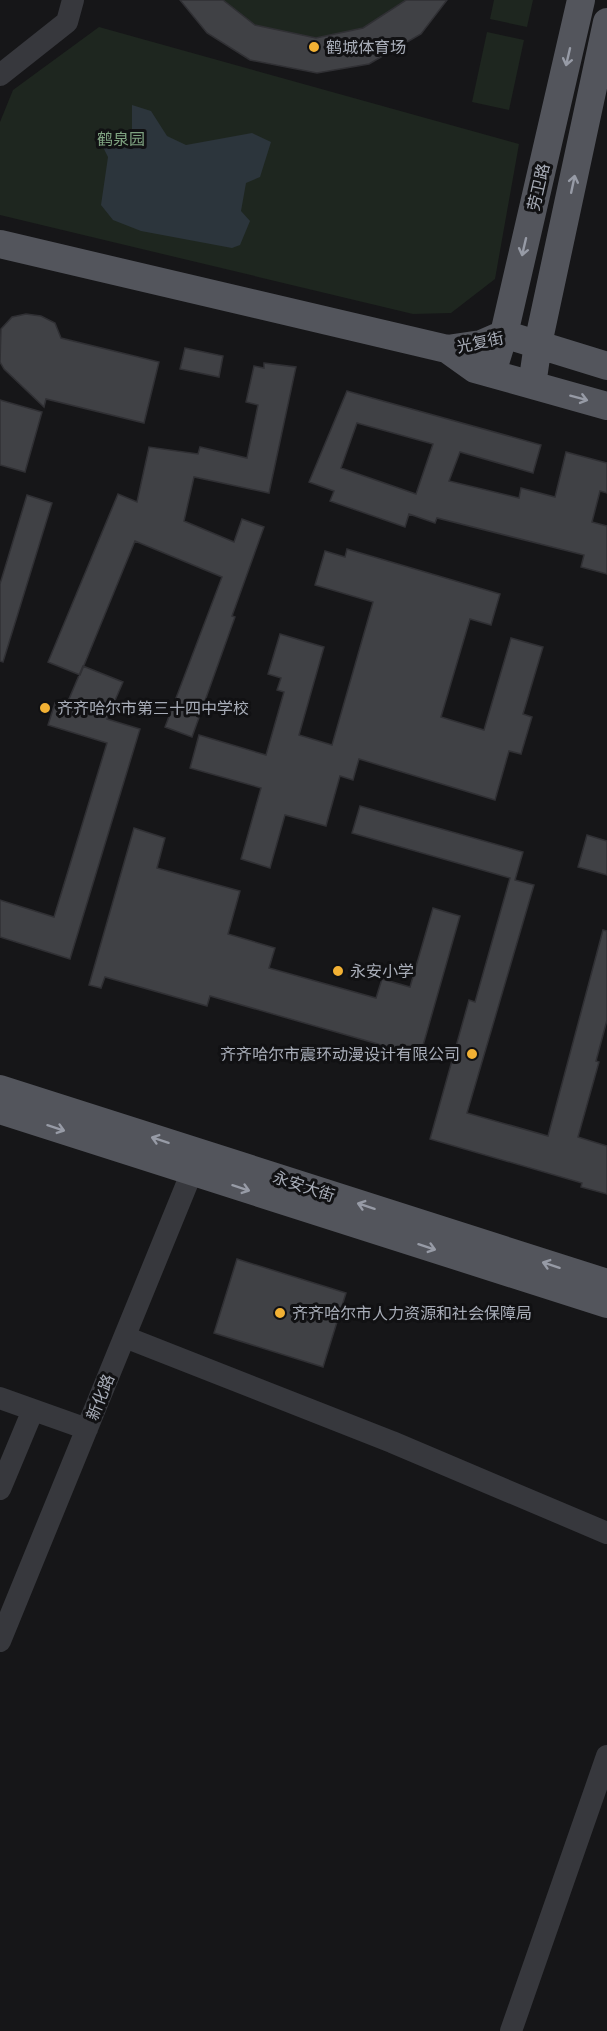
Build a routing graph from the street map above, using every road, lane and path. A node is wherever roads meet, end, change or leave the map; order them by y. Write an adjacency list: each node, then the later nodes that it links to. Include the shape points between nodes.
1 (73, 0): 4 (street, via 67,22)
2 (581, 0): 6 (main road, 劳卫路, one-way to 6)
3 (607, 22): 7 (main road, 劳卫路, one-way to 3)
4 (0, 75)
5 (0, 244): 8 (main road)
6 (504, 334): 7 (main road, 光复街); 8 (main road, 光复街, via 481,344); 10 (main road, 劳卫路)
7 (538, 344): 9 (main road, 光复街); 11 (main road, 劳卫路)
8 (447, 349): 10 (main road, 光复街, via 475,369)
9 (607, 366)
10 (492, 373): 11 (main road, 光复街)
11 (532, 385): 12 (main road, 光复街, one-way to 12)
12 (607, 406)
13 (0, 1089): 15 (main road, 永安大街, one-way to 13)
14 (0, 1110): 15 (main road, 永安大街, one-way to 15)
15 (196, 1162): 16 (main road, 永安大街, one-way to 15); 17 (main road, 永安大街, one-way to 17); 18 (street, 新化路)
16 (607, 1283)
17 (607, 1304)
18 (125, 1337): 21 (street, 新化路); 23 (street, via 392,1442)
19 (0, 1398): 20 (street)
20 (33, 1410): 21 (street); 22 (street)
21 (87, 1430): 24 (street, 新化路)
22 (1, 1484)
23 (607, 1533)
24 (5, 1615): 25 (street, 新化路)
25 (0, 1641)
26 (607, 1756): 27 (street)
27 (511, 2031)

